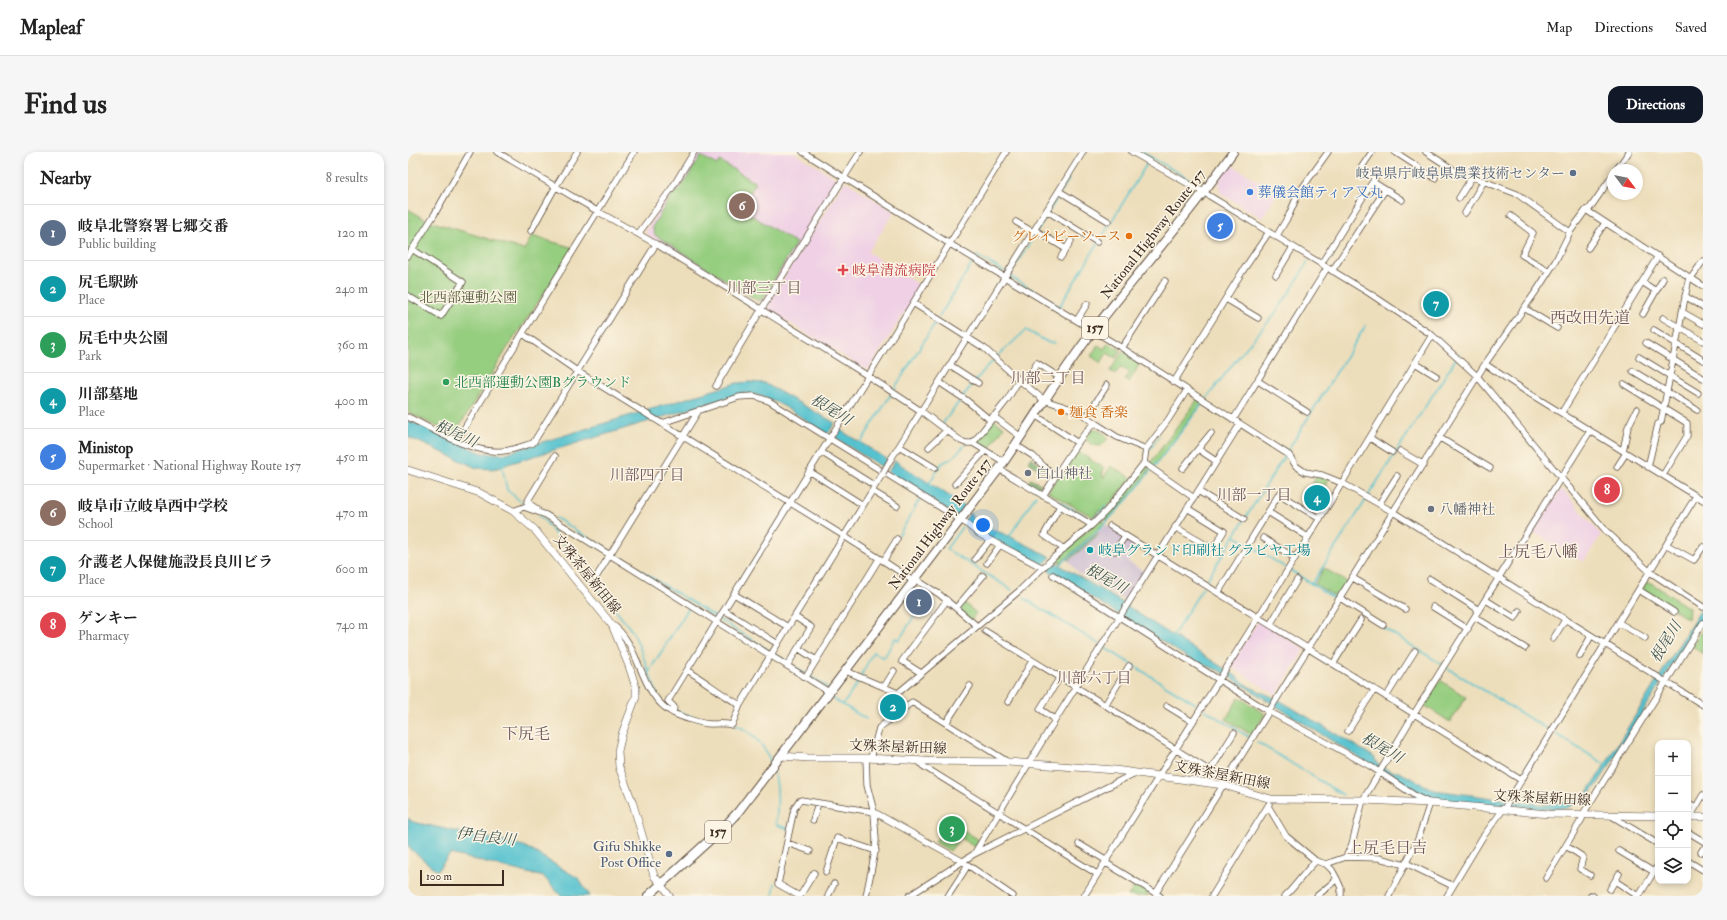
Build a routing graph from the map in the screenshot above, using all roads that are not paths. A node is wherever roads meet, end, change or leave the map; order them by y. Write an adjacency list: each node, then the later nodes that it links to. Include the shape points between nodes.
1 (470, 152): 52 (street)
2 (497, 152): 24 (street)
3 (577, 152): 24 (street)
4 (634, 152): 32 (street)
5 (694, 152): 44 (street, via 665,199)
6 (803, 152): 18 (street)
7 (860, 152): 18 (street)
8 (1006, 152): 49 (street)
9 (1083, 152): 26 (street)
10 (1132, 152): 27 (street)
11 (1233, 152): 27 (highway, National Highway Route 157 / 157)
12 (1328, 152): 45 (street, via 1298,194)
13 (1372, 152): 22 (street, via 1361,168 1375,177)
14 (1395, 152): 20 (street)
15 (1426, 152): 19 (street, via 1460,174)
16 (1629, 152): 17 (street)
17 (1620, 164)
18 (844, 177): 49 (street); 76 (street)
19 (1472, 177): 21 (street); 28 (street)
20 (1435, 178)
21 (1484, 181): 34 (street); 43 (street, via 1517,194)
22 (1373, 182): 25 (street); 58 (street)
23 (1607, 184): 31 (street)
24 (556, 186): 32 (street); 41 (street)
25 (1385, 190): 29 (street); 59 (street)
26 (1059, 191): 33 (street); 35 (street)
27 (1203, 192): 42 (street); 86 (highway, National Highway Route 157 / 157)
28 (1459, 198)
29 (1402, 200)
30 (1102, 208): 35 (street)
31 (1586, 210): 39 (street); 43 (street)
32 (597, 211): 44 (street); 87 (street)
33 (1047, 211): 40 (street); 47 (street, via 1083,236)
34 (1465, 213)
35 (1098, 215): 37 (street)
36 (1511, 216): 60 (street, via 1533,233 1522,255)
37 (1108, 221)
38 (1016, 222): 40 (street)
39 (1605, 223): 51 (street); 55 (street)
40 (1034, 231): 53 (street); 62 (street)
41 (531, 232)
42 (1269, 232): 45 (street); 71 (street)
43 (1570, 232): 60 (street)
44 (638, 234): 48 (street)
45 (1276, 237): 50 (street)
46 (1071, 241): 53 (street)
47 (1097, 242)
48 (656, 244): 76 (street); 100 (street)
49 (950, 244): 62 (street); 72 (street)
50 (1293, 247): 58 (street); 61 (street)
51 (1588, 248)
52 (412, 249): 54 (street); 69 (street, via 463,282 441,316)
53 (1066, 249): 56 (street)
54 (408, 256)
55 (1658, 256): 63 (street); 66 (street)
56 (1061, 257)
57 (1703, 261): 63 (street)
58 (1321, 264): 59 (street)
59 (1330, 270): 88 (street); 111 (street)
60 (1549, 271): 75 (street)
61 (1276, 275)
62 (1004, 277): 81 (street); 89 (street)
63 (1690, 278): 67 (street); 70 (street)
64 (1663, 280): 68 (street)
65 (1165, 281): 93 (street)
66 (1642, 282): 68 (street); 126 (street)
67 (1703, 286)
68 (1656, 291): 78 (street)
69 (408, 296)
70 (1685, 296): 74 (street); 77 (street)
71 (1226, 299): 79 (street); 110 (street)
72 (913, 303): 89 (street); 102 (street)
73 (1087, 304): 81 (street)
74 (1703, 307)
75 (1524, 308): 83 (street); 98 (street)
76 (762, 310): 102 (street); 115 (street)
77 (1682, 312): 82 (street); 84 (street)
78 (1643, 314)
79 (1258, 318)
80 (1663, 318): 84 (street)
81 (1077, 320): 86 (street)
82 (1703, 324)
83 (1557, 328)
84 (1679, 328): 90 (street); 92 (street)
85 (1654, 330): 92 (street)
86 (1093, 331): 93 (street); 106 (highway, National Highway Route 157 / 157)
87 (523, 334): 100 (street); 143 (street)
88 (1432, 335): 97 (street); 104 (street)
89 (967, 337): 99 (street); 109 (street, via 984,348)
90 (1703, 341)
91 (1646, 343): 95 (street)
92 (1676, 344): 95 (street); 96 (street)
93 (1122, 348): 110 (street)
94 (1638, 357): 105 (street)
95 (1673, 360): 105 (street); 107 (street)
96 (1703, 360)
97 (1415, 363): 103 (street); 141 (street)
98 (1486, 364): 104 (street); 126 (street)
99 (950, 365): 108 (street); 112 (street)
100 (577, 371): 132 (street); 143 (street, via 533,443 502,451 483,450)
101 (1633, 371): 117 (street)
102 (868, 376): 124 (street); 139 (street)
103 (1436, 376)
104 (1477, 376): 142 (street); 172 (street)
105 (1670, 376): 117 (street); 118 (street)
106 (1059, 377): 109 (street, via 1037,363); 119 (highway, National Highway Route 157 / 157)
107 (1703, 378)
108 (939, 382): 124 (street); 130 (street)
109 (1021, 382): 119 (street); 130 (street)
110 (1174, 382): 116 (street)
111 (1258, 382): 125 (street); 131 (street)
112 (978, 383)
113 (1624, 384): 121 (street)
114 (1107, 385): 128 (street)
115 (716, 386)
116 (1187, 390): 131 (street); 149 (street)
117 (1668, 392): 121 (street); 123 (street)
118 (1698, 393)
119 (1044, 400): 127 (highway, National Highway Route 157 / 157); 128 (street, via 1072,408)
120 (1637, 409): 155 (street, via 1628,427)
121 (1664, 409): 162 (street); 169 (street, via 1686,422 1687,436)
122 (699, 410): 132 (street); 138 (street); 139 (street, via 739,397 754,396 762,398)
123 (1697, 410)
124 (921, 411): 135 (street); 147 (street)
125 (1307, 412)
126 (1562, 412): 136 (street)
127 (1035, 415): 140 (highway, National Highway Route 157 / 157); 145 (street)
128 (1086, 416): 133 (street)
129 (408, 418): 143 (street)
130 (991, 418): 140 (street); 144 (street)
131 (1233, 420): 134 (street)
132 (660, 422): 138 (street)
133 (1095, 423): 145 (street); 149 (street, via 1117,437)
134 (1240, 424): 157 (street); 173 (street, via 1289,455 1296,466 1305,472)
135 (947, 430): 144 (street, via 960,441); 148 (street)
136 (1590, 431): 155 (street); 172 (street)
137 (1211, 433): 150 (street)
138 (683, 437): 181 (street); 208 (street)
139 (830, 437): 153 (street); 191 (street, via 922,496)
140 (1021, 437): 146 (highway, National Highway Route 157 / 157)
141 (1370, 438): 154 (street); 173 (street)
142 (1440, 438): 160 (street); 165 (street)
143 (457, 440)
144 (973, 443): 151 (street)
145 (1078, 443): 171 (street)
146 (1016, 445): 158 (highway, National Highway Route 157 / 157); 171 (street, via 1033,456)
147 (899, 446): 163 (street); 175 (street, bridge)
148 (929, 447)
149 (1146, 449): 159 (street)
150 (1198, 449): 157 (street); 164 (street)
151 (985, 450): 158 (street); 174 (street)
152 (1400, 451): 160 (street)
153 (821, 452): 168 (street); 175 (street)
154 (1392, 452)
155 (1624, 452): 161 (street); 162 (street)
156 (555, 456): 190 (street, via 527,502)
157 (1216, 461): 176 (street)
158 (1004, 462): 166 (highway, National Highway Route 157 / 157)
159 (1144, 463): 179 (street); 194 (street)
160 (1424, 465): 189 (street)
161 (1617, 467)
162 (1648, 467): 169 (street)
163 (935, 468)
164 (1183, 468)
165 (1490, 468)
166 (999, 469): 177 (street); 191 (highway, National Highway Route 157 / 157)
167 (408, 470): 187 (main road, 文殊茶屋新田線, via 480,493)
168 (809, 471): 181 (street); 183 (street)
169 (1663, 475): 178 (street)
170 (1397, 476): 182 (street)
171 (1055, 477): 177 (street)
172 (1562, 479): 215 (street, via 1606,530); 219 (street)
173 (1342, 483): 182 (street); 193 (street)
174 (955, 484)
175 (874, 488): 183 (street); 184 (street)
176 (1198, 491): 179 (street); 192 (street)
177 (1043, 496): 185 (street)
178 (1696, 496): 180 (street); 204 (street)
179 (1194, 498): 186 (street)
180 (1703, 500)
181 (789, 503): 197 (street); 226 (street)
182 (1379, 504): 189 (street)
183 (863, 506): 197 (street)
184 (897, 506)
185 (1060, 506): 194 (street); 206 (street, via 1044,535)
186 (1187, 508): 196 (street); 196 (street, via 1224,531 1213,549)
187 (513, 511): 190 (street, via 524,507); 248 (main road, 文殊茶屋新田線, via 534,529)
188 (1268, 512): 193 (street, via 1279,494); 199 (street); 225 (street)
189 (1393, 512): 218 (street); 219 (street)
190 (546, 515): 208 (street)
191 (963, 516): 202 (street, via 974,531); 222 (highway, National Highway Route 157 / 157)
192 (1244, 519)
193 (1320, 519): 199 (street)
194 (1092, 525): 206 (street)
195 (1110, 526): 198 (street)
196 (1175, 527): 209 (street)
197 (844, 536): 211 (street); 238 (street)
198 (1125, 536): 207 (street); 209 (street)
199 (1308, 537): 210 (street)
200 (1263, 538): 210 (street)
201 (897, 539): 211 (street)
202 (990, 540): 203 (street); 212 (street)
203 (1000, 545): 213 (street); 214 (street)
204 (1667, 545): 205 (street, via 1694,560); 215 (street)
205 (1703, 547)
206 (1064, 548): 214 (street)
207 (1115, 552)
208 (610, 555): 220 (street); 244 (street)
209 (1157, 556): 225 (street); 239 (street)
210 (1295, 558): 241 (street)
211 (881, 560): 222 (street); 265 (street)
212 (975, 560)
213 (987, 563)
214 (1043, 568): 250 (street)
215 (1650, 572): 224 (street); 231 (street)
216 (1053, 575): 239 (street)
217 (983, 576): 232 (street)
218 (1353, 578): 227 (street); 233 (street)
219 (1499, 578): 229 (street); 243 (street)
220 (595, 579)
221 (1430, 579): 235 (street)
222 (914, 580): 228 (street); 271 (highway, National Highway Route 157 / 157)
223 (1297, 580): 249 (street)
224 (1639, 590): 237 (street); 245 (street)
225 (1218, 593): 241 (street)
226 (734, 594): 234 (street); 251 (street)
227 (1340, 598): 247 (street); 260 (street)
228 (947, 600): 232 (street); 273 (street, via 902,661)
229 (1486, 600): 235 (street); 236 (street, via 1515,618)
230 (1433, 607): 252 (street)
231 (1703, 607)
232 (956, 608): 250 (street)
233 (1404, 609)
234 (724, 610): 244 (street); 257 (street)
235 (1479, 610): 240 (street)
236 (1519, 611)
237 (1674, 612)
238 (795, 617): 251 (street); 259 (street, via 811,627)
239 (1119, 617): 276 (street); 280 (street)
240 (1475, 617): 252 (street); 261 (street)
241 (1258, 618): 249 (street); 276 (street)
242 (1361, 620): 267 (street)
243 (1565, 620): 254 (street); 256 (street)
244 (717, 622): 263 (street); 270 (street)
245 (1619, 623): 255 (street); 258 (street)
246 (1703, 623): 277 (street)
247 (1383, 624)
248 (612, 625): 290 (street, via 631,646 656,698); 356 (main road, 文殊茶屋新田線, via 636,688 636,698 618,751 620,767)
249 (1270, 625): 260 (street)
250 (977, 626): 273 (street)
251 (788, 628): 257 (street)
252 (1468, 629): 291 (street)
253 (985, 631): 266 (street)
254 (1591, 636): 258 (street); 264 (street)
255 (1645, 638)
256 (1553, 639)
257 (778, 644): 263 (street)
258 (1605, 645): 277 (street); 307 (street)
259 (798, 648): 265 (street); 268 (street)
260 (1308, 648): 267 (street); 289 (street)
261 (1525, 648)
262 (1415, 651): 283 (street)
263 (771, 655): 268 (street); 287 (street)
264 (1580, 656)
265 (816, 660): 274 (street)
266 (1032, 661): 275 (street); 284 (street)
267 (1333, 664): 281 (street)
268 (787, 666): 274 (street)
269 (1129, 666): 285 (street)
270 (687, 670): 287 (street); 290 (street, via 668,701 674,707)
271 (846, 671): 279 (street); 282 (highway, National Highway Route 157 / 157)
272 (894, 671): 279 (street)
273 (921, 673): 279 (street, via 898,693)
274 (806, 677): 282 (street)
275 (1060, 677): 280 (street); 292 (street, via 1040,709)
276 (1218, 680): 289 (street); 293 (street)
277 (1664, 682): 286 (street); 319 (street)
278 (970, 686): 294 (street)
279 (884, 687)
280 (1075, 687): 285 (street); 292 (street)
281 (1374, 690): 283 (street); 295 (street)
282 (828, 694): 298 (highway, National Highway Route 157 / 157)
283 (1386, 697): 291 (street)
284 (1008, 702)
285 (1105, 705): 297 (street)
286 (1703, 705)
287 (740, 706): 290 (street, via 732,725 701,722)
288 (1168, 706): 293 (street)
289 (1271, 709): 304 (street); 308 (street)
290 (673, 713)
291 (1414, 714): 304 (street); 307 (street)
292 (1055, 719): 302 (street)
293 (1192, 722): 297 (street)
294 (946, 723): 299 (street, via 912,702 880,728); 301 (street)
295 (1348, 731)
296 (1234, 733): 303 (street)
297 (1176, 750): 303 (street); 306 (street)
298 (781, 756): 299 (main road, 文殊茶屋新田線); 356 (highway, National Highway Route 157 / 157, via 724,827)
299 (869, 758): 300 (main road, 文殊茶屋新田線); 317 (street, via 867,785)
300 (919, 761): 301 (main road, 文殊茶屋新田線); 318 (street)
301 (1008, 762): 302 (main road, 文殊茶屋新田線)
302 (1028, 764): 305 (main road, 文殊茶屋新田線); 318 (street)
303 (1210, 771): 308 (street)
304 (1380, 772): 310 (street); 313 (street, via 1416,797)
305 (1135, 773): 306 (main road, 文殊茶屋新田線); 326 (street)
306 (1160, 776): 308 (main road, 文殊茶屋新田線); 340 (street)
307 (1521, 780): 316 (street)
308 (1224, 783): 311 (main road, 文殊茶屋新田線); 359 (street)
309 (1703, 795): 315 (street)
310 (1363, 800): 311 (main road, 文殊茶屋新田線); 313 (main road, 文殊茶屋新田線); 337 (street, via 1352,844)
311 (1270, 802): 339 (street, via 1286,836); 369 (street)
312 (818, 803): 317 (street); 325 (street); 330 (street, via 802,800 798,802 794,809)
313 (1430, 803): 316 (main road, 文殊茶屋新田線); 344 (street, via 1418,839)
314 (1691, 804): 315 (street)
315 (1696, 807): 321 (street)
316 (1504, 809): 319 (main road, 文殊茶屋新田線, via 1549,814); 357 (street, via 1482,838)
317 (874, 812): 334 (street); 338 (street)
318 (999, 812): 326 (street); 336 (street)
319 (1582, 814): 320 (main road, 文殊茶屋新田線); 332 (street)
320 (1608, 814): 322 (main road, 文殊茶屋新田線); 329 (street)
321 (1691, 815)
322 (1655, 816)
323 (1703, 817): 324 (main road)
324 (1691, 818)
325 (813, 820)
326 (1023, 829): 336 (street); 349 (street)
327 (1691, 834): 328 (street)
328 (1703, 841)
329 (1655, 842)
330 (787, 843): 333 (street); 362 (street, via 778,884)
331 (1079, 844): 340 (street)
332 (1566, 846): 351 (street, via 1583,857 1580,869); 352 (street)
333 (810, 851)
334 (876, 851): 346 (street, via 837,838); 364 (street)
335 (1619, 851): 347 (street)
336 (974, 854): 338 (street)
337 (1346, 857): 343 (street); 344 (street, via 1379,858)
338 (962, 861): 342 (street); 365 (street)
339 (1316, 861): 343 (street); 370 (street)
340 (1107, 862): 349 (street); 359 (street)
341 (1691, 863): 345 (street)
342 (968, 864): 366 (street); 367 (street)
343 (1326, 864): 353 (street)
344 (1406, 864): 357 (street); 373 (street)
345 (1703, 870)
346 (826, 872)
347 (1654, 872): 375 (street)
348 (814, 873): 362 (street)
349 (1097, 874): 368 (street)
350 (1619, 874): 354 (street)
351 (1590, 875)
352 (1546, 878)
353 (1338, 879): 371 (street); 372 (street)
354 (1615, 881): 358 (street); 375 (street)
355 (834, 884): 363 (street)
356 (659, 886): 360 (highway, National Highway Route 157 / 157); 361 (street)
357 (1453, 886): 374 (street)
358 (1610, 889)
359 (1155, 894)
360 (648, 896)
361 (670, 896)
362 (800, 896)
363 (828, 896)
364 (866, 896)
365 (909, 896)
366 (948, 896)
367 (1013, 896)
368 (1084, 896)
369 (1212, 896)
370 (1285, 896)
371 (1317, 896)
372 (1341, 896)
373 (1388, 896)
374 (1447, 896)
375 (1639, 896)

